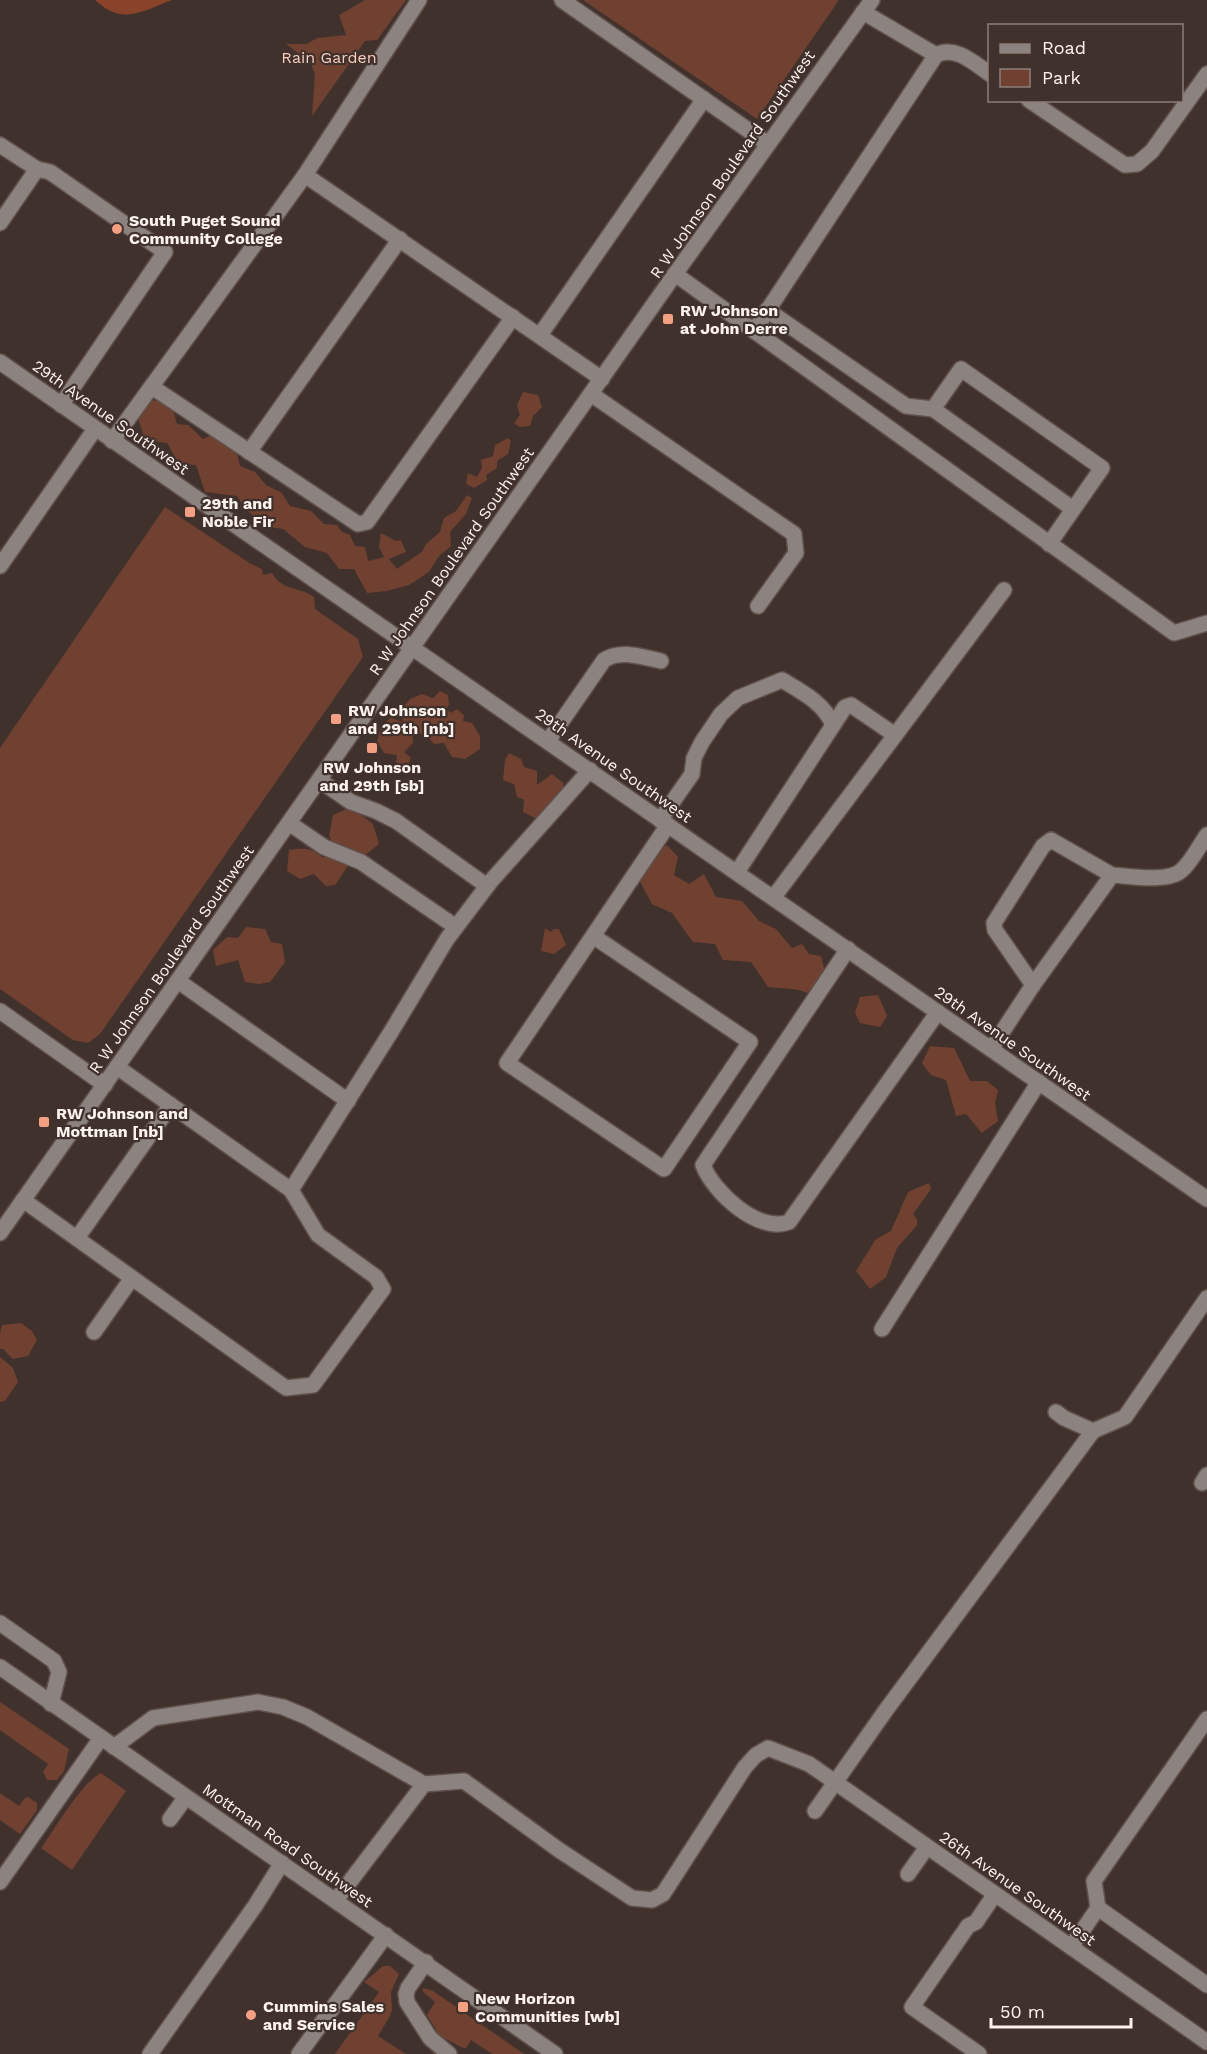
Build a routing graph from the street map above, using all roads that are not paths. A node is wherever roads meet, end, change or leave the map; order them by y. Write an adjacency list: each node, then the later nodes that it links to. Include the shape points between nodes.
1 (419, 0): 12 (street)
2 (562, 0): 7 (street)
3 (867, 6): 4 (street); 9 (street, R W Johnson Boulevard Southwest)
4 (936, 55): 5 (street, via 943,51 964,56); 16 (street)
5 (988, 73)
6 (1207, 74): 8 (street, via 1152,151 1137,164 1125,165)
7 (704, 99): 9 (street); 19 (street)
8 (1032, 102)
9 (768, 144): 15 (street, R W Johnson Boulevard Southwest)
10 (0, 145): 11 (street)
11 (37, 170): 13 (street); 24 (street, via 50,172 165,252)
12 (305, 175): 14 (street); 22 (street)
13 (0, 223)
14 (400, 239): 17 (street); 28 (street)
15 (675, 274): 18 (street); 21 (street, R W Johnson Boulevard Southwest)
16 (767, 310): 18 (street); 25 (street, via 906,406)
17 (513, 317): 19 (street); 28 (street, via 367,522 358,524)
18 (754, 331): 30 (street)
19 (540, 334): 21 (street)
20 (0, 362): 24 (street, 29th Avenue Southwest)
21 (602, 379): 23 (street, R W Johnson Boulevard Southwest)
22 (152, 387): 27 (street); 28 (street)
23 (591, 394): 33 (street, via 794,534 796,553); 35 (street, R W Johnson Boulevard Southwest)
24 (61, 405): 26 (street, 29th Avenue Southwest)
25 (933, 409): 29 (street); 29 (street, via 961,369 1102,468)
26 (95, 429): 27 (street, 29th Avenue Southwest); 31 (street)
27 (112, 441): 35 (street, 29th Avenue Southwest)
28 (249, 452)
29 (1073, 509): 30 (street)
30 (1049, 543): 34 (street, via 1174,633)
31 (0, 566)
32 (1004, 590): 38 (street)
33 (758, 606)
34 (1207, 623)
35 (413, 647): 39 (street, 29th Avenue Southwest); 41 (street, R W Johnson Boulevard Southwest)
36 (661, 661): 39 (street, via 630,654 604,660)
37 (833, 725): 38 (street, via 845,707 851,705); 43 (street, via 828,712 782,680 738,698 708,733 694,758 692,774); 45 (street)
38 (895, 735): 48 (street)
39 (548, 741): 40 (street, 29th Avenue Southwest)
40 (590, 770): 43 (street, 29th Avenue Southwest); 47 (street)
41 (319, 780): 42 (street, R W Johnson Boulevard Southwest); 47 (street, via 351,802 396,821)
42 (289, 823): 49 (street, via 324,848 361,862); 52 (street, R W Johnson Boulevard Southwest)
43 (664, 823): 45 (street, 29th Avenue Southwest); 50 (street)
44 (1207, 835): 46 (street, via 1182,871 1172,876)
45 (737, 872): 48 (street, 29th Avenue Southwest)
46 (1112, 875): 53 (street); 53 (street, via 1051,840 1043,846 994,923)
47 (487, 886): 49 (street)
48 (773, 898): 51 (street, 29th Avenue Southwest)
49 (456, 927): 60 (street)
50 (593, 936): 50 (street, via 507,1063 664,1169 750,1042)
51 (848, 949): 55 (street, 29th Avenue Southwest); 55 (street, via 704,1165 707,1175 730,1202 763,1222 780,1226 789,1222)
52 (178, 981): 57 (street, R W Johnson Boulevard Southwest); 60 (street)
53 (1033, 986): 56 (street)
54 (0, 1011): 59 (street)
55 (938, 1012): 56 (street, 29th Avenue Southwest)
56 (991, 1049): 58 (street, 29th Avenue Southwest)
57 (117, 1067): 59 (street, R W Johnson Boulevard Southwest); 61 (street)
58 (1038, 1082): 63 (street, 29th Avenue Southwest); 70 (street)
59 (105, 1084): 64 (street, R W Johnson Boulevard Southwest)
60 (348, 1101): 62 (street)
61 (171, 1105): 62 (street); 67 (street)
62 (291, 1190): 68 (street, via 318,1235 376,1276 383,1289 313,1385 286,1388)
63 (1207, 1199)
64 (23, 1200): 65 (street, R W Johnson Boulevard Southwest); 67 (street)
65 (5, 1215): 66 (street, R W Johnson Boulevard Southwest)
66 (0, 1233)
67 (77, 1238): 68 (street)
68 (132, 1278): 71 (street)
69 (1207, 1298): 73 (street, via 1125,1418)
70 (882, 1329)
71 (94, 1332)
72 (1056, 1412): 73 (street)
73 (1093, 1431): 79 (street)
74 (0, 1623): 76 (street, via 54,1661 58,1672)
75 (0, 1667): 76 (street, Mottman Road Southwest)
76 (51, 1704): 78 (street, Mottman Road Southwest)
77 (1207, 1719): 90 (street, via 1094,1881)
78 (108, 1742): 80 (street, via 153,1718 258,1702 307,1717); 81 (street, Mottman Road Southwest); 87 (street)
79 (834, 1782): 80 (street, 26th Avenue Southwest, via 809,1764 768,1748 756,1755 663,1894 652,1900 632,1898 464,1781); 82 (street); 84 (street, 26th Avenue Southwest)
80 (424, 1784): 89 (street)
81 (186, 1797): 83 (street); 85 (street, Mottman Road Southwest)
82 (815, 1811)
83 (170, 1819)
84 (927, 1846): 86 (street); 88 (street, 26th Avenue Southwest)
85 (282, 1863): 89 (street, Mottman Road Southwest); 96 (street)
86 (908, 1874)
87 (0, 1882)
88 (995, 1894): 92 (street, 26th Avenue Southwest); 100 (street, via 912,2007)
89 (336, 1900): 91 (street, Mottman Road Southwest)
90 (1098, 1908): 92 (street); 94 (street)
91 (386, 1935): 93 (street, Mottman Road Southwest); 97 (street)
92 (1071, 1947): 95 (street, 26th Avenue Southwest)
93 (426, 1962): 98 (street, via 408,1988 407,2002 430,2038); 99 (street, Mottman Road Southwest)
94 (1207, 1985)
95 (1207, 2042)
96 (150, 2054)
97 (299, 2054)
98 (449, 2054)
99 (555, 2054)
100 (979, 2054)

